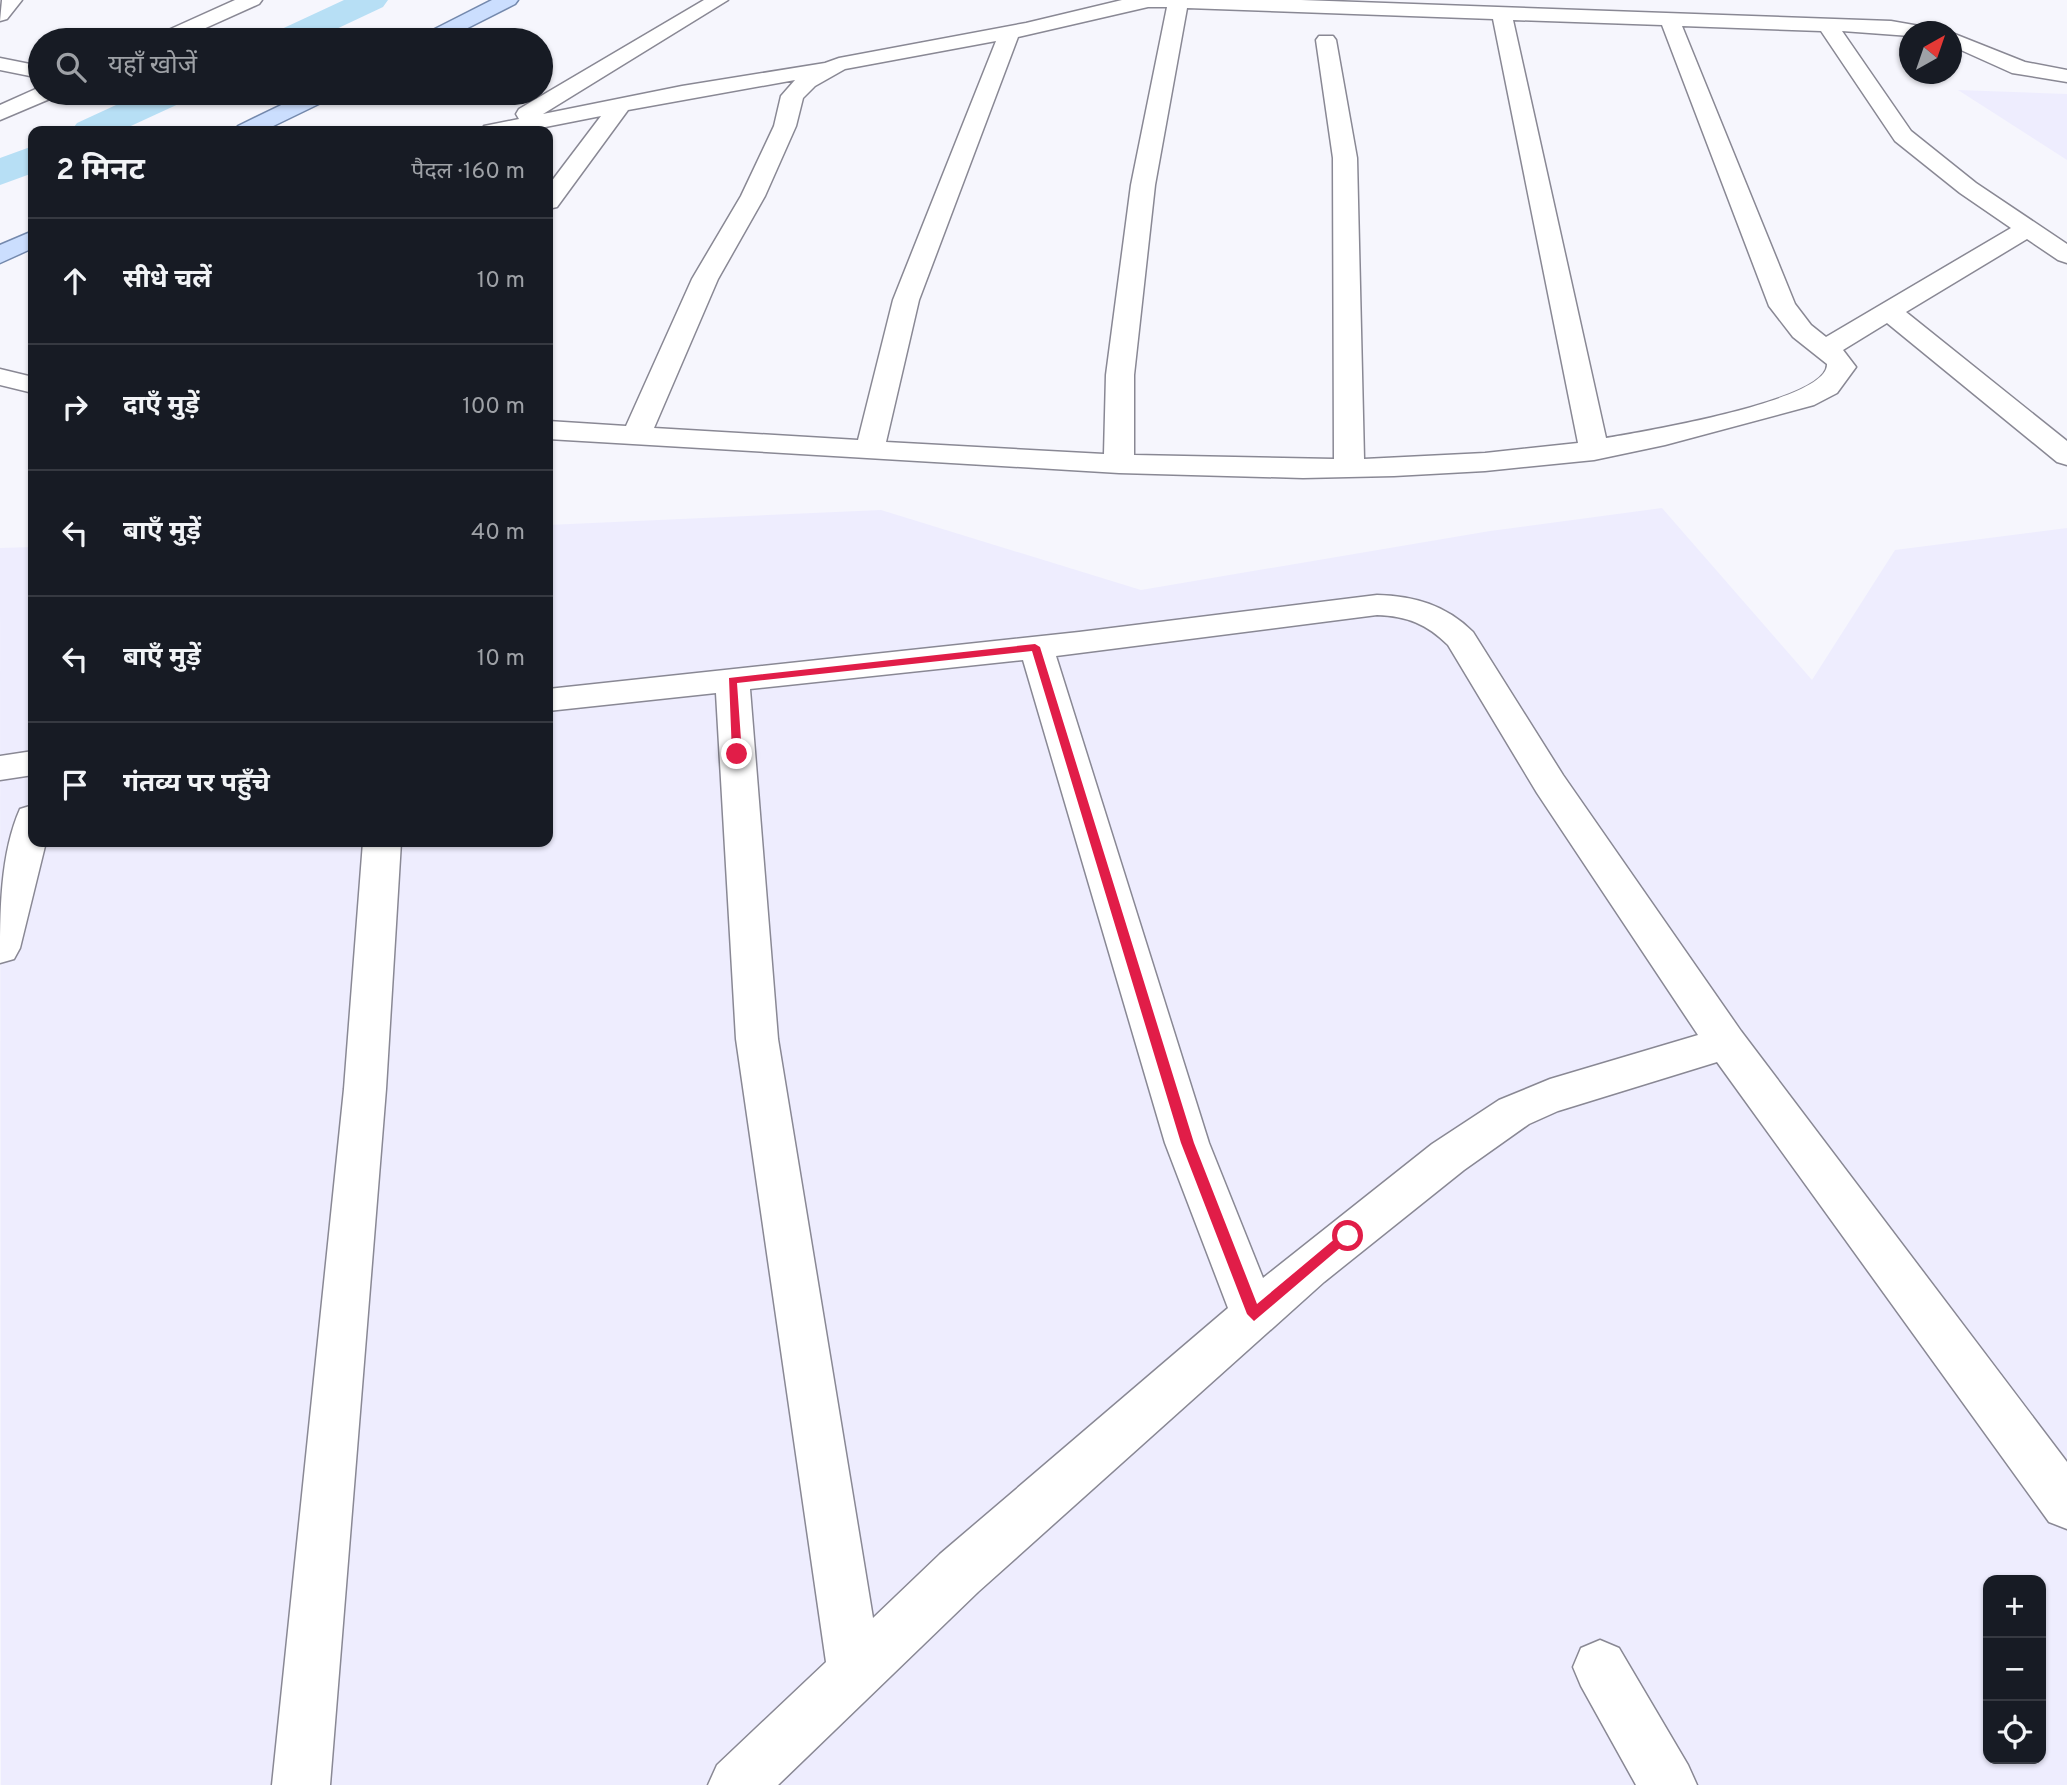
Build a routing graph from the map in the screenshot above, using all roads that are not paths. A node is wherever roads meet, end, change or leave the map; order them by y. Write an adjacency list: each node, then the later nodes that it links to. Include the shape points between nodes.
1 (12, 0): 9 (street)
2 (508, 0): 13 (main road)
3 (718, 0): 22 (street)
4 (206, 1): 6 (street)
5 (1139, 1): 7 (street); 15 (street)
6 (247, 2): 12 (street)
7 (1178, 2): 8 (street); 45 (street, via 1143,185 1120,375)
8 (1502, 14): 10 (street); 43 (street)
9 (0, 15)
10 (1670, 20): 11 (street); 37 (street, via 1782,306 1802,331)
11 (1827, 25): 14 (street); 32 (street, via 1903,136)
12 (189, 28)
13 (452, 28)
14 (1899, 28)
15 (1009, 33): 19 (street); 42 (street, via 906,300)
16 (1326, 40): 46 (street, via 1345,159)
17 (1962, 44): 21 (street, via 2020,68)
18 (0, 64): 20 (street)
19 (826, 68): 26 (street); 41 (street, via 792,96 785,126 705,279)
20 (28, 70)
21 (2067, 76)
22 (553, 97)
23 (28, 100): 27 (street)
24 (299, 105): 28 (main road)
25 (540, 105): 29 (street)
26 (621, 105): 30 (street); 31 (street)
27 (0, 113)
28 (256, 126)
29 (504, 126)
30 (517, 126)
31 (553, 195)
32 (2027, 229): 35 (street); 36 (street)
33 (28, 241): 34 (main road)
34 (0, 255)
35 (2067, 255)
36 (1888, 311): 37 (street); 44 (street)
37 (1825, 349): 43 (street, via 1842,367 1837,380 1808,398 1685,434)
38 (0, 377): 39 (street)
39 (28, 384)
40 (553, 430): 41 (street)
41 (636, 436): 42 (street)
42 (870, 450): 45 (street)
43 (1594, 451): 46 (street, via 1464,466)
44 (2067, 456)
45 (1119, 464): 46 (street)
46 (1349, 468)
47 (1035, 647): 48 (street); 55 (street, via 1377,605 1403,605 1428,612 1447,623 1461,639 1549,784); 56 (street, via 1187,1143)
48 (732, 680): 49 (street); 59 (street, via 757,1040)
49 (553, 699)
50 (28, 764): 51 (street)
51 (0, 768)
52 (28, 838): 54 (street)
53 (382, 847): 60 (street, via 365,1089)
54 (0, 948)
55 (1726, 1043): 56 (street, via 1550,1096 1514,1112 1437,1165); 57 (street)
56 (1254, 1314): 59 (street, via 959,1573)
57 (2067, 1504)
58 (1600, 1667): 62 (street)
59 (855, 1673): 61 (street)
60 (301, 1785)
61 (737, 1785)
62 (1668, 1785)

